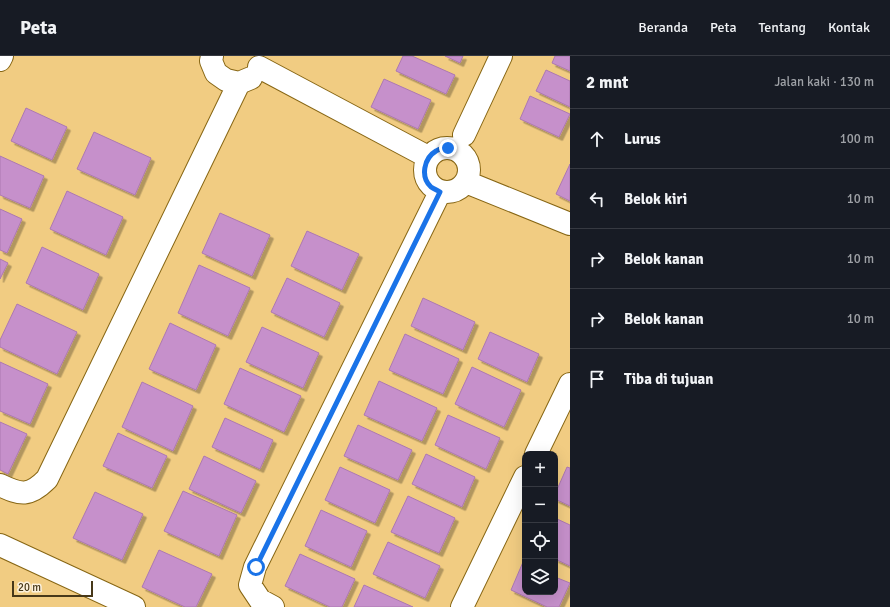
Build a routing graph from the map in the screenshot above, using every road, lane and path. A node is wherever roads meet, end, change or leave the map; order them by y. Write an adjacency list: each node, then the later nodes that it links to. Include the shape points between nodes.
1 (2, 56): 4 (street)
2 (212, 56): 6 (street, via 216,72 226,80)
3 (501, 56): 7 (street)
4 (0, 60)
5 (260, 62): 6 (street, via 251,78); 8 (street)
6 (239, 83): 15 (street, via 47,479 40,487 22,493)
7 (464, 135)
8 (428, 157): 9 (street, via 437,150 448,148 459,151 467,160 469,171); 10 (street, via 424,167 425,178)
9 (466, 182): 10 (street, via 459,190); 11 (street)
10 (440, 192): 18 (street, via 256,567 250,585 260,600)
11 (570, 224)
12 (570, 384): 13 (street)
13 (537, 451)
14 (522, 483): 19 (street)
15 (0, 485)
16 (0, 545): 17 (street)
17 (134, 607)
18 (273, 607)
19 (462, 607)

